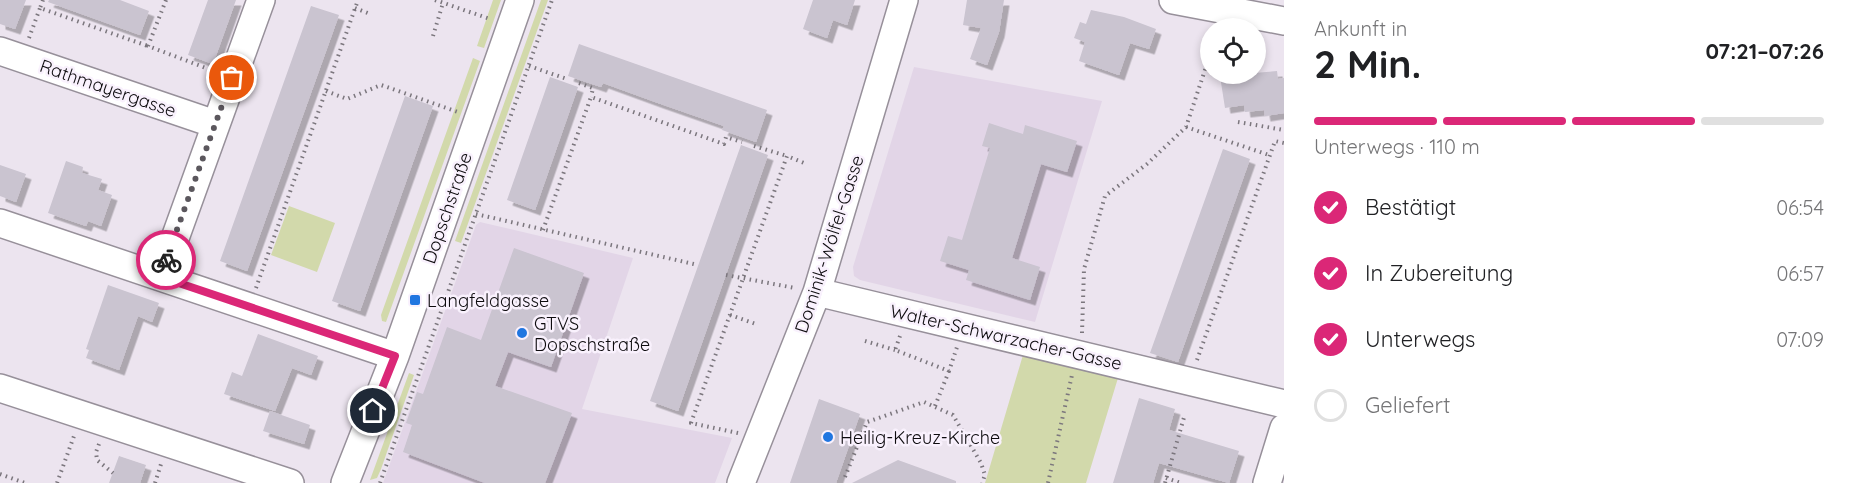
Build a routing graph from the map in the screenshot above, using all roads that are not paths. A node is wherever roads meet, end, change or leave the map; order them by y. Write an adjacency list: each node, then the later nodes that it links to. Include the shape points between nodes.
1 (261, 0): 7 (street)
2 (520, 0): 11 (street, Dopschstraße)
3 (904, 0): 10 (street, Dominik-Wölfel-Gasse)
4 (1173, 0): 5 (street)
5 (1284, 21)
6 (11, 55): 7 (street, Rathmayergasse)
7 (215, 124): 9 (street)
8 (0, 223): 9 (street)
9 (161, 277): 11 (street)
10 (817, 292): 13 (street, Walter-Schwarzacher-Gasse); 17 (street, Dominik-Wölfel-Gasse)
11 (395, 356): 16 (street, Dopschstraße)
12 (0, 388): 15 (street)
13 (1284, 404)
14 (1284, 428): 18 (street)
15 (290, 483)
16 (345, 483)
17 (741, 483)
18 (1267, 483)

